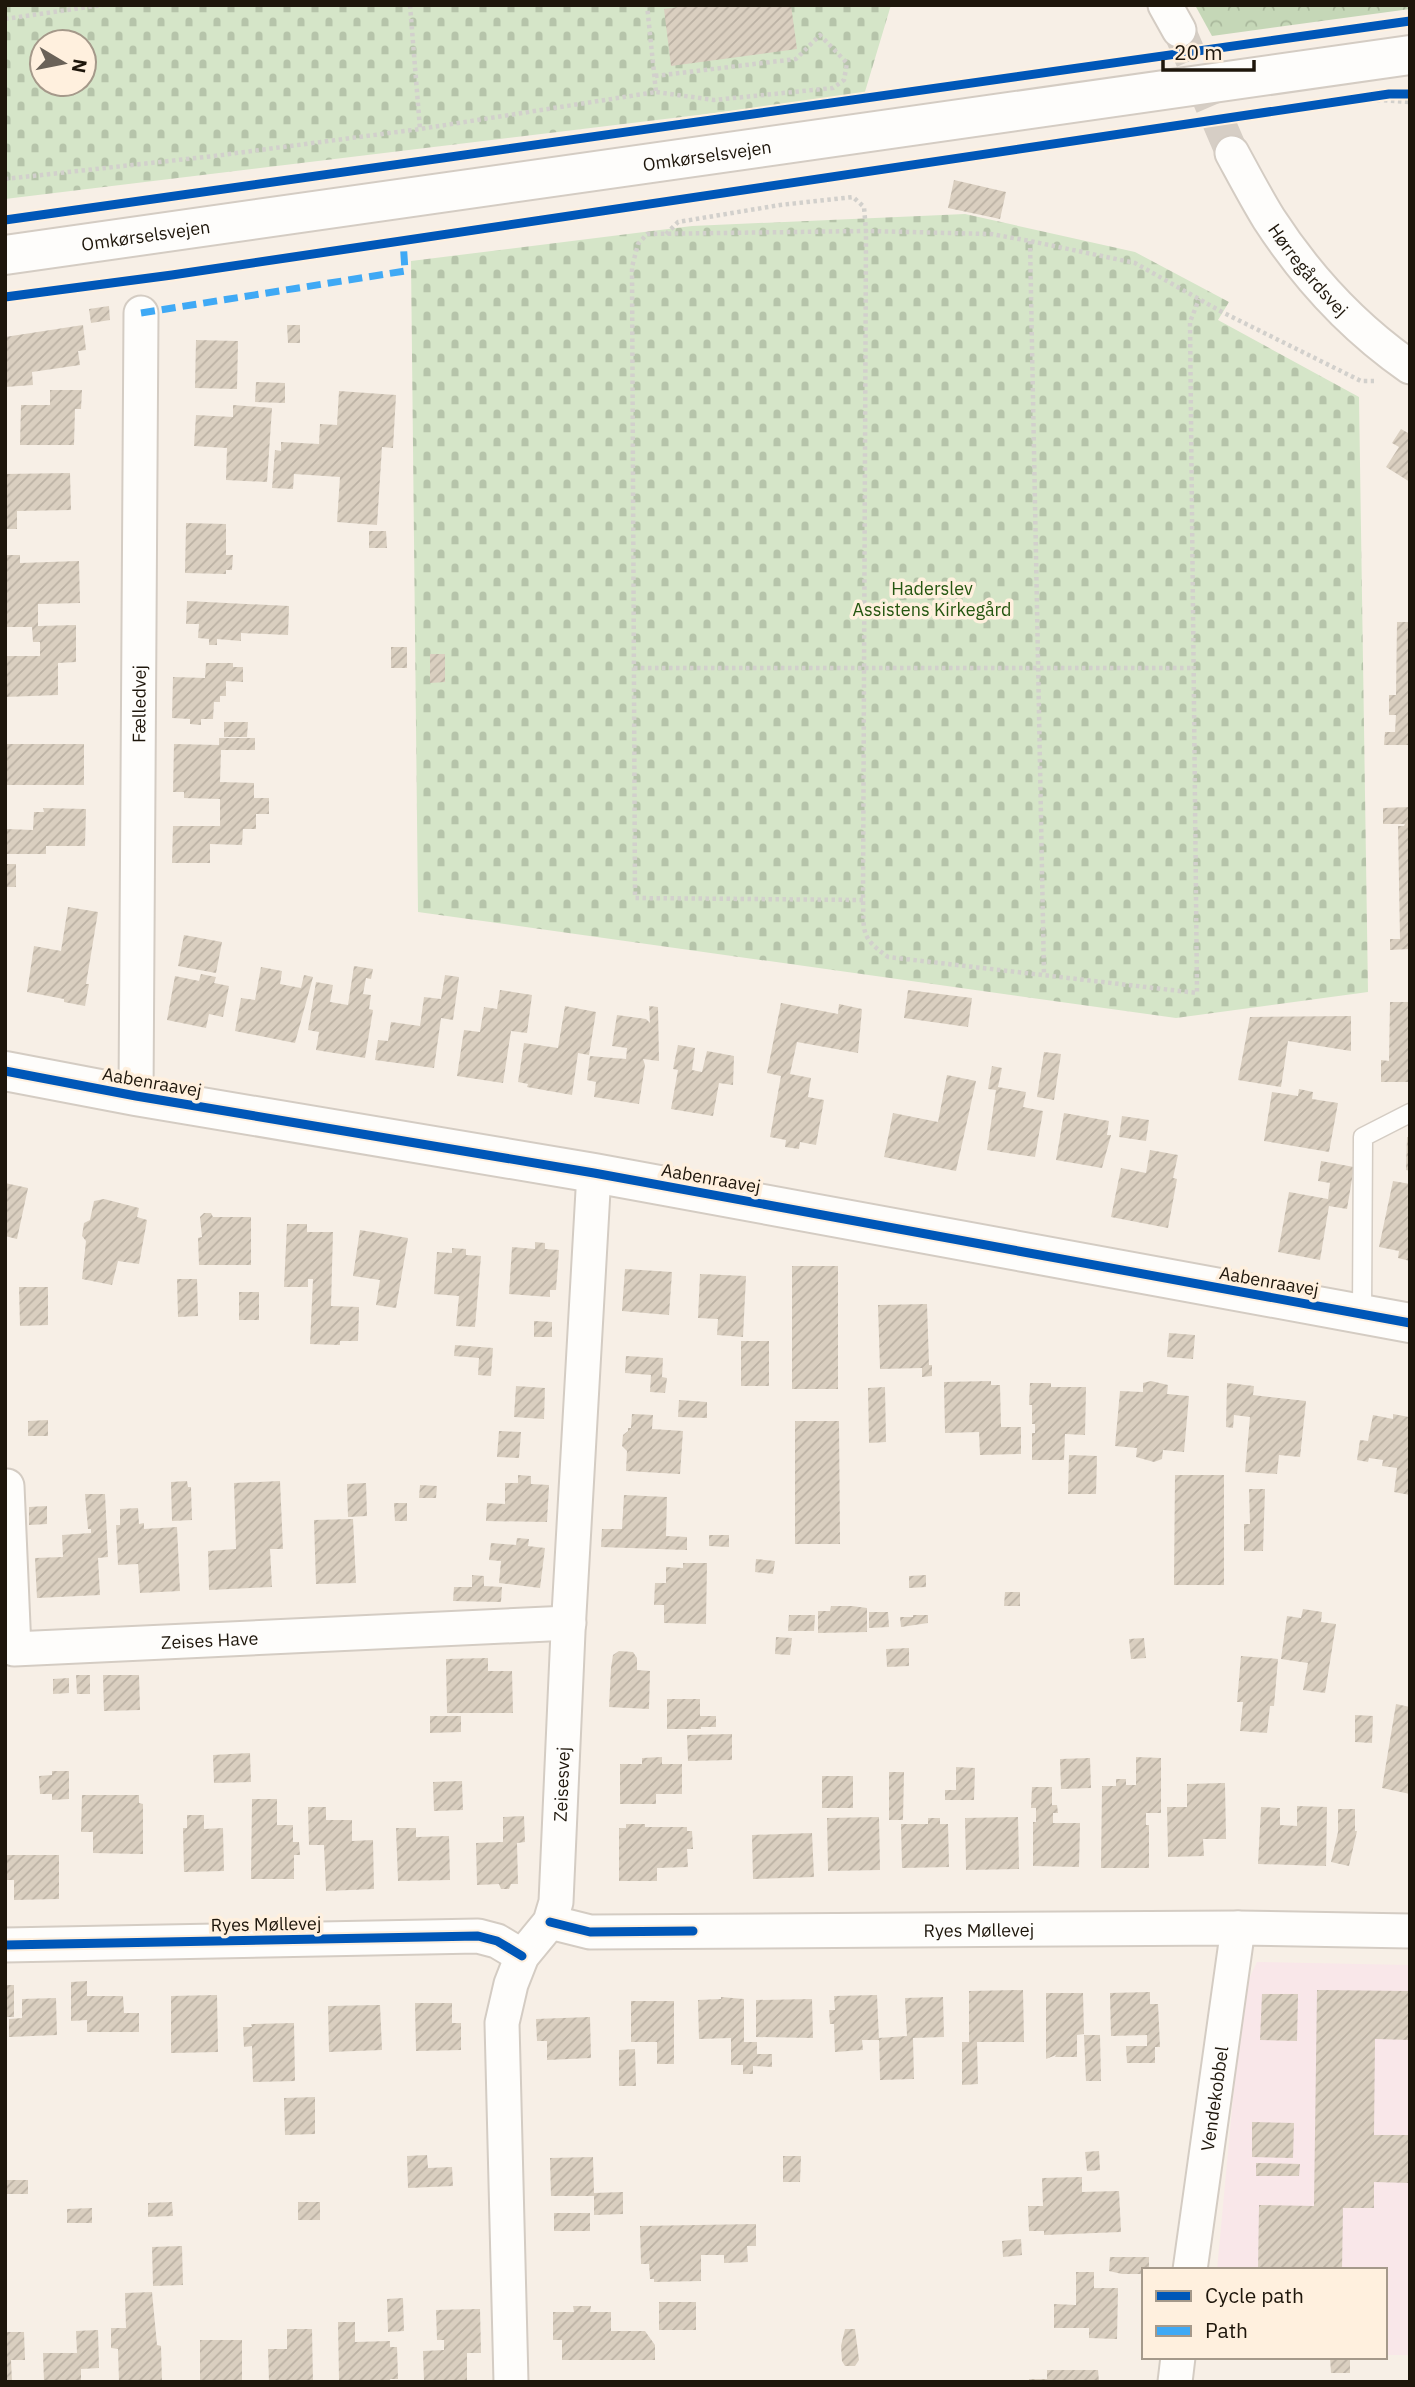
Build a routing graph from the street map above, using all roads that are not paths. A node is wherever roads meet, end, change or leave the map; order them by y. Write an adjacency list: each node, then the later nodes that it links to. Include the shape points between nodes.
1 (1410, 55): 3 (street, Omkørselsvejen)
2 (1232, 153): 5 (street, Hørregårdsvej, via 1270,220 1314,281 1378,344)
3 (5, 255)
4 (141, 313): 7 (street, Fælledvej)
5 (1407, 365)
6 (5, 1071): 7 (street, Aabenraavej)
7 (136, 1096): 9 (street, Aabenraavej)
8 (1410, 1113): 10 (lane, via 1363,1137)
9 (594, 1172): 10 (street, Aabenraavej); 13 (street, Zeisesvej)
10 (1362, 1314): 11 (street, Aabenraavej)
11 (1410, 1323)
12 (6, 1486): 13 (street, Zeises Have, via 14,1649)
13 (569, 1623): 14 (street, Zeisesvej, via 556,1902)
14 (550, 1922): 15 (street, Ryes Møllevej, via 590,1933); 18 (street, Zeisesvej)
15 (1238, 1927): 16 (street, Ryes Møllevej); 19 (street, Vendekobbel)
16 (1410, 1931)
17 (5, 1945): 18 (street, Ryes Møllevej, via 478,1936)
18 (522, 1956): 21 (street, Zeisesvej, via 502,2023)
19 (1190, 2268)
20 (1178, 2359): 22 (street)
21 (511, 2382)
22 (1175, 2382)

